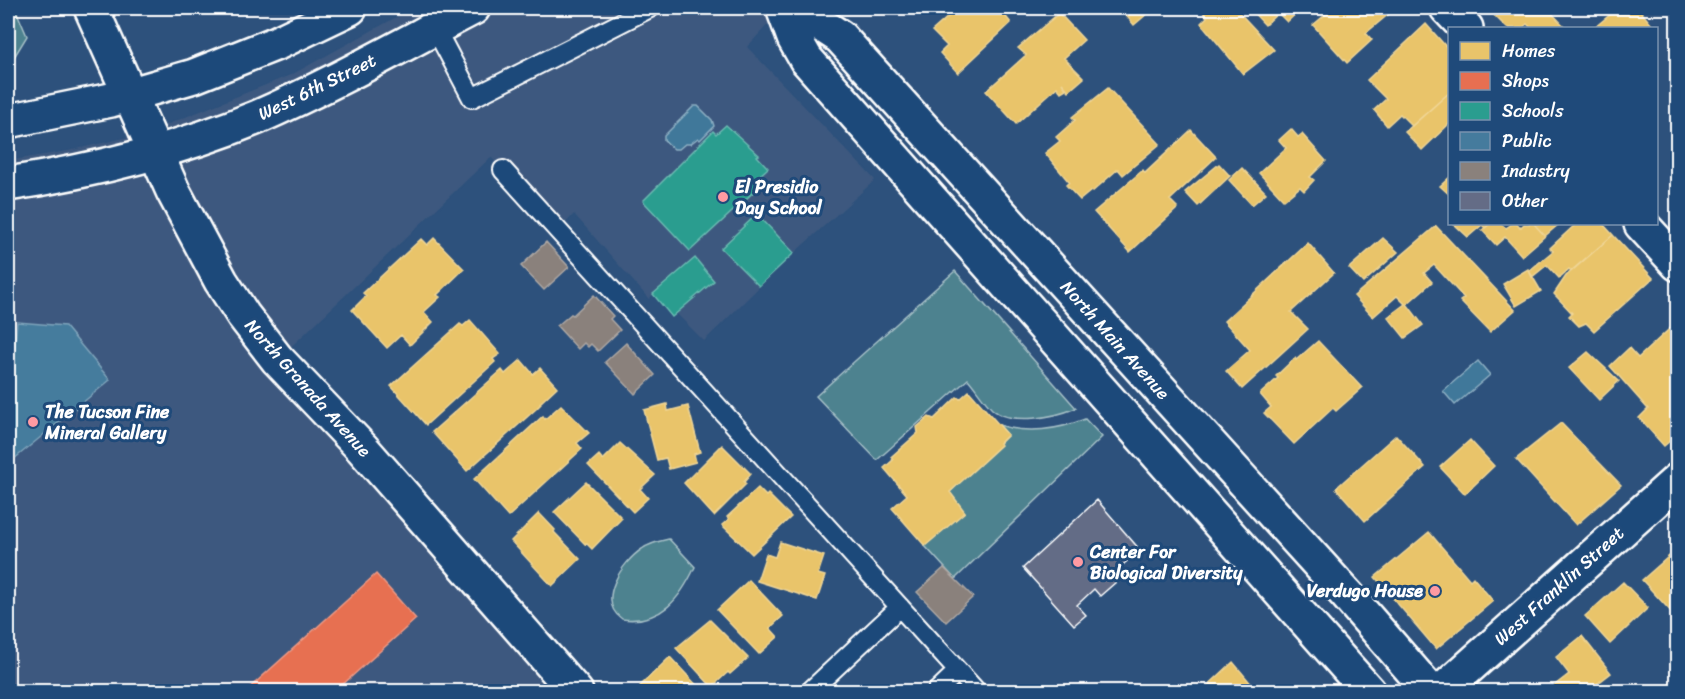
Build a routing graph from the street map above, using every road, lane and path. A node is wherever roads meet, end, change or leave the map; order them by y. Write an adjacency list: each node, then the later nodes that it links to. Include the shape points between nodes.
1 (92, 8): 9 (street, North Granada Avenue)
2 (350, 8): 9 (street, via 194,76)
3 (473, 8): 8 (street, West 6th Street)
4 (650, 8): 8 (lane, via 472,98)
5 (784, 8): 23 (street, North Main Avenue, via 806,59); 24 (street, North Main Avenue, via 811,18 840,37)
6 (1447, 8): 7 (street)
7 (1465, 27)
8 (435, 28): 11 (street, West 6th Street, via 258,117)
9 (130, 94): 10 (street); 11 (street, North Granada Avenue)
10 (8, 121)
11 (156, 152): 13 (street, West 6th Street); 19 (street, North Granada Avenue, via 221,281 277,359 362,448)
12 (502, 170): 17 (lane)
13 (8, 184)
14 (1642, 225): 15 (street)
15 (1677, 264)
16 (1677, 480): 25 (street, West Franklin Street)
17 (900, 607): 18 (lane); 20 (lane)
18 (958, 671): 21 (lane); 22 (lane)
19 (576, 692)
20 (809, 692)
21 (936, 692)
22 (976, 692)
23 (1369, 692)
24 (1431, 692)
25 (1441, 692)

